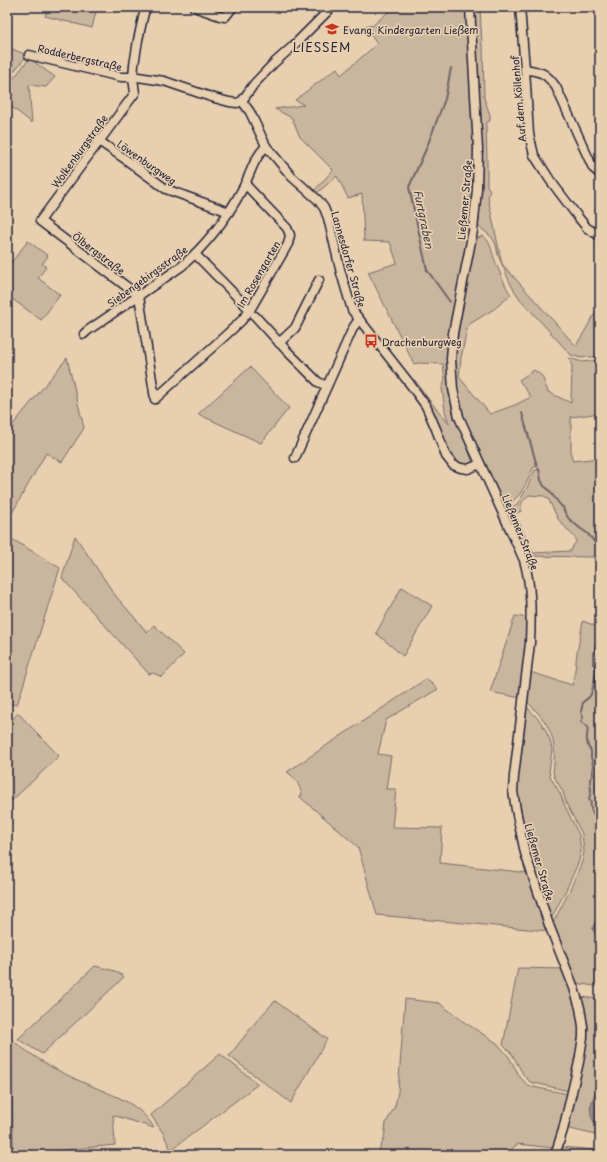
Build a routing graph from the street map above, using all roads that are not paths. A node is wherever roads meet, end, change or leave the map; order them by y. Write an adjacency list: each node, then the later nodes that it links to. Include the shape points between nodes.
1 (147, 7): 9 (street, via 138,40)
2 (194, 7): 3 (street, via 225,17)
3 (233, 7)
4 (332, 7): 12 (street, via 263,74)
5 (470, 7): 29 (street, Ließemer Straße, via 478,149 477,188 473,231 451,359 453,389 459,417)
6 (520, 7): 8 (street, Auf dem Köllenhof)
7 (29, 55): 9 (street, Rodderbergstraße, via 121,78)
8 (525, 69): 15 (street, via 540,72 556,87 593,168); 19 (street, Auf dem Köllenhof, via 529,134 534,155 578,217 587,228)
9 (133, 78): 10 (street, Rodderbergstraße); 11 (street)
10 (151, 79): 11 (street, Wolkenburgstraße); 12 (street, Rodderbergstraße, via 229,102)
11 (134, 93): 13 (street, Wolkenburgstraße)
12 (242, 101): 14 (street, Lannesdorfer Straße)
13 (99, 141): 17 (street, Löwenburgweg, via 166,189); 18 (street, Wolkenburgstraße)
14 (266, 146): 16 (street, Siebengebirgsstraße, via 254,161); 24 (street, Lannesdorfer Straße, via 292,177 324,208 352,310)
15 (600, 174)
16 (245, 184): 17 (street, Siebengebirgsstraße); 23 (street, Im Rosengarten, via 287,228 290,235 288,244)
17 (230, 212): 20 (street, Siebengebirgsstraße)
18 (40, 221): 22 (street, Ölbergstraße)
19 (600, 236)
20 (195, 254): 22 (street, Siebengebirgsstraße); 23 (street)
21 (319, 280): 26 (street, via 295,328)
22 (139, 296): 23 (street, Im Rosengarten, via 155,399 236,325); 25 (street, Siebengebirgsstraße)
23 (253, 313): 26 (street)
24 (359, 319): 27 (street); 29 (street, Lannesdorfer Straße, via 426,406 446,456 453,465 468,469)
25 (84, 334)
26 (280, 342): 27 (street, via 318,382)
27 (327, 386): 28 (street)
28 (294, 458)
29 (480, 464): 30 (street, Ließemer Straße, via 524,560 528,575 530,643 513,791 525,852 549,925 574,988 583,1026 579,1062)
30 (555, 1155)

